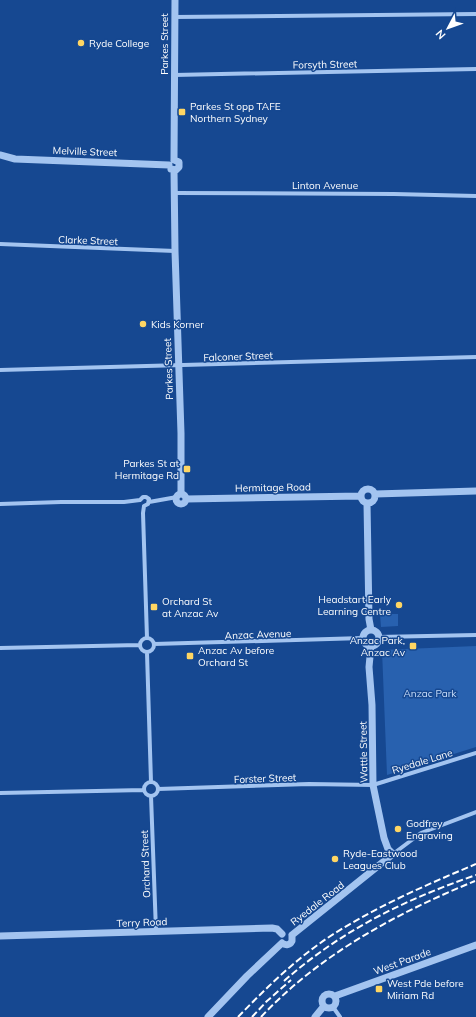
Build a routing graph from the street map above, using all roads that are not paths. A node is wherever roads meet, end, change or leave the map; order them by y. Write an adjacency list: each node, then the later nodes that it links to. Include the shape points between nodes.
1 (175, 0): 3 (street, Parkes Street)
2 (476, 14): 3 (street)
3 (174, 17): 5 (street, Parkes Street)
4 (476, 69): 5 (street, Forsyth Street)
5 (174, 75): 7 (street, Parkes Street)
6 (0, 155): 7 (street, Melville Street, via 15,158)
7 (173, 165): 8 (street, Parkes Street)
8 (175, 193): 9 (street, Linton Avenue); 11 (street, Parkes Street)
9 (476, 196)
10 (0, 244): 11 (street, Clarke Street)
11 (174, 251): 13 (street, Parkes Street)
12 (476, 357): 13 (street, Falconer Street)
13 (178, 366): 14 (street, Falconer Street); 18 (street, Parkes Street)
14 (0, 370)
15 (476, 491): 16 (street)
16 (375, 494): 17 (street, via 367,489); 21 (street, via 373,501)
17 (361, 496): 18 (street, Hermitage Road); 21 (street)
18 (181, 497): 20 (street, Hermitage Road)
19 (140, 500): 20 (street, via 144,496); 22 (street); 23 (street)
20 (149, 502): 23 (street)
21 (367, 503): 24 (street)
22 (0, 504)
23 (144, 506): 27 (street)
24 (371, 630): 26 (street, via 377,633); 28 (street, via 364,633)
25 (476, 636): 26 (street)
26 (378, 637): 31 (street, via 376,644)
27 (147, 638): 29 (street, via 153,640); 30 (street, via 142,639)
28 (362, 638): 29 (street, Anzac Avenue); 31 (street, via 365,644)
29 (154, 644): 33 (street, via 154,649)
30 (139, 645): 32 (street); 33 (street)
31 (371, 646): 36 (street, Wattle Street, via 369,667)
32 (0, 648)
33 (148, 653): 35 (street)
34 (476, 753): 36 (street, Ryedale Lane)
35 (151, 782): 37 (street); 38 (street, via 146,784)
36 (373, 785): 37 (street, Forster Street, via 309,784); 42 (street, Wattle Street, via 384,838)
37 (158, 789): 40 (street, via 156,794)
38 (144, 790): 39 (street); 40 (street)
39 (0, 793)
40 (151, 796): 43 (street, Orchard Street)
41 (476, 812): 42 (street, Ryedale Road, via 421,833)
42 (393, 854): 45 (street, Ryedale Road)
43 (156, 931): 44 (street, Terry Road, via 272,928); 46 (street, Terry Road)
44 (282, 934): 45 (street); 47 (street)
45 (292, 935): 47 (street, via 290,944)
46 (0, 936)
47 (282, 943): 52 (street)
48 (476, 945): 49 (street, West Parade)
49 (335, 996): 50 (street, via 324,996); 51 (street, via 337,1002)
50 (324, 1006): 51 (street); 53 (street)
51 (333, 1007): 54 (street)
52 (208, 1017)
53 (315, 1017)
54 (340, 1017)

